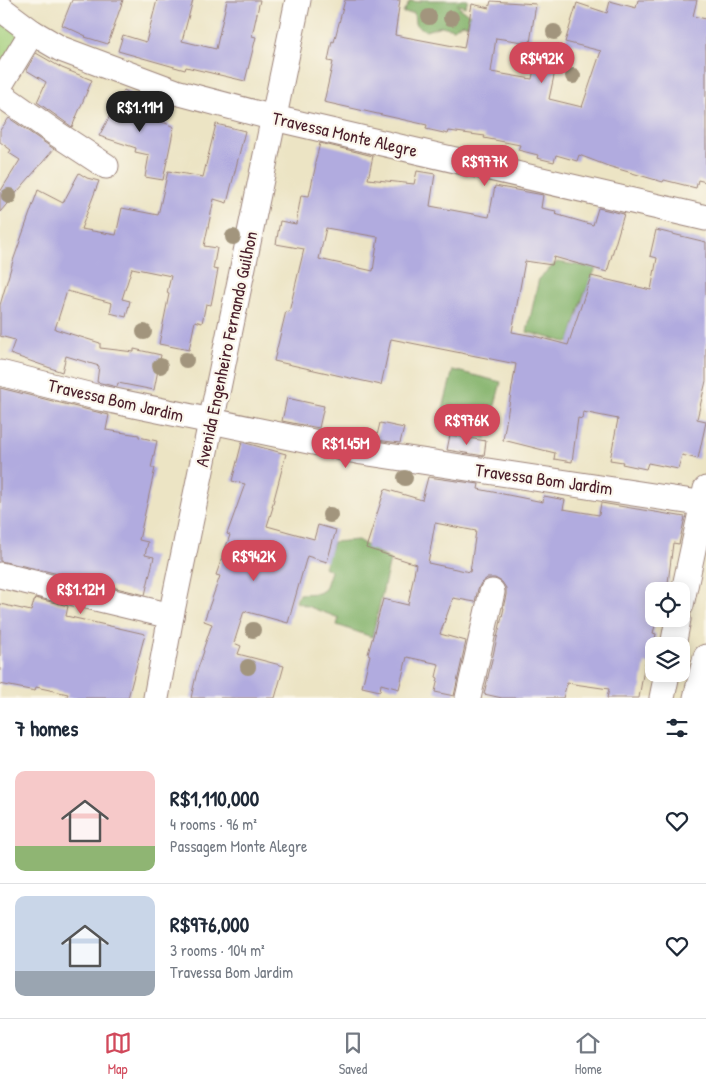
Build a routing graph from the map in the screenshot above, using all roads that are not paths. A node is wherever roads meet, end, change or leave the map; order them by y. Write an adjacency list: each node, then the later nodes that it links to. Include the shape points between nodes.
1 (298, 0): 6 (street, Avenida Engenheiro Fernando Guilhon)
2 (0, 8): 3 (street, Travessa Monte Alegre)
3 (32, 32): 4 (street); 6 (street, Travessa Monte Alegre, via 61,49 176,92)
4 (0, 85)
5 (0, 94): 7 (street)
6 (274, 118): 8 (street, Travessa Monte Alegre); 10 (street, Avenida Engenheiro Fernando Guilhon)
7 (106, 166)
8 (706, 218)
9 (0, 373): 10 (street, Travessa Bom Jardim)
10 (212, 421): 11 (street, Travessa Bom Jardim, via 362,452); 15 (street, Avenida Engenheiro Fernando Guilhon)
11 (705, 498): 13 (street)
12 (0, 575): 15 (street)
13 (686, 582)
14 (492, 592): 19 (street)
15 (171, 616): 18 (street, Avenida Engenheiro Fernando Guilhon)
16 (706, 657): 21 (street)
17 (665, 682): 20 (street)
18 (156, 698)
19 (468, 698)
20 (662, 698)
21 (696, 698)

